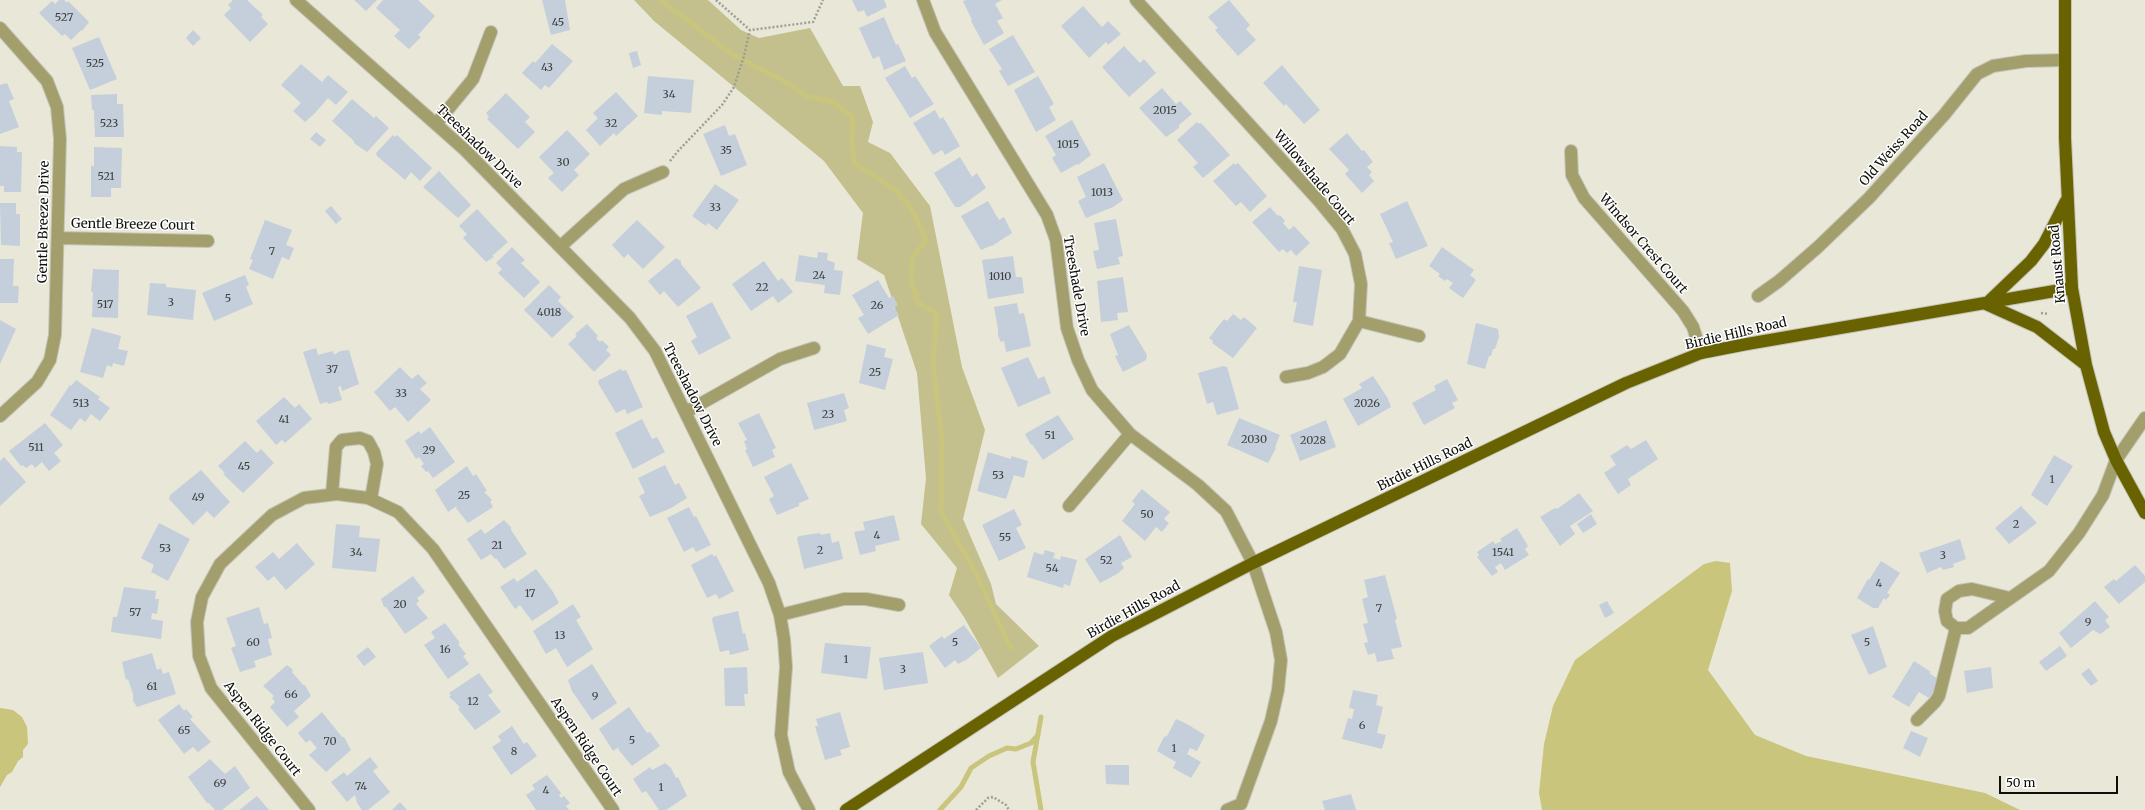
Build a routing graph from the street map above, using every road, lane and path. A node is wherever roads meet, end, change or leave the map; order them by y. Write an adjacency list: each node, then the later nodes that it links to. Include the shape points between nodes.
1 (296, 0): 11 (street, Treeshadow Drive)
2 (716, 0): 8 (path)
3 (824, 0): 8 (path, via 813,22)
4 (923, 0): 32 (street, Treeshade Drive, via 935,32 1047,216 1056,240 1067,328 1078,360 1092,390)
5 (1136, 0): 23 (street, Willowshade Court, via 1342,229 1355,254 1361,284)
6 (2065, 0): 10 (main road, Knaust Road)
7 (0, 28): 15 (street, Gentle Breeze Drive, via 47,81 57,107 60,139)
8 (750, 30): 13 (path, via 734,87 722,105 678,151)
9 (491, 32): 11 (street, via 473,79)
10 (2065, 60): 14 (main road, Knaust Road); 19 (street, Old Weiss Road, via 2026,61 1993,66 1977,74 1944,115 1868,198 1818,247)
11 (436, 124): 17 (street, Treeshadow Drive)
12 (1571, 151): 26 (street, Windsor Crest Court, via 1572,175 1584,198 1683,312 1694,327)
13 (663, 172): 17 (street, via 624,189)
14 (2067, 200): 18 (main road, Knaust Road); 20 (main road, via 2044,244 2031,261)
15 (58, 238): 16 (street, Gentle Breeze Court); 30 (street, Gentle Breeze Drive, via 55,335 50,360 37,382)
16 (208, 241)
17 (561, 246): 29 (street, Treeshadow Drive, via 630,318 655,351)
18 (2072, 288): 20 (main road, Birdie Hills Road); 27 (main road, Knaust Road)
19 (1758, 296)
20 (1986, 304): 26 (main road, Birdie Hills Road, via 1782,337); 27 (main road, via 2037,327)
21 (2039, 309): 22 (path)
22 (2039, 313)
23 (1359, 321): 24 (street); 28 (street, Willowshade Court, via 1340,354 1323,367)
24 (1419, 336)
25 (814, 348): 29 (street, via 780,359)
26 (1701, 353): 38 (main road, Birdie Hills Road, via 1626,383)
27 (2086, 365): 33 (main road, Knaust Road, via 2097,412)
28 (1286, 377)
29 (686, 412): 41 (street, Treeshadow Drive, via 769,583)
30 (0, 416)
31 (2145, 418): 33 (street)
32 (1130, 434): 36 (street); 38 (street, Treeshade Drive, via 1198,485 1226,511)
33 (2116, 460): 37 (main road, Knaust Road); 39 (street, via 2103,495 2079,533 2049,571)
34 (332, 494): 35 (street, Aspen Ridge Court); 35 (street, via 336,447 342,440 360,438 368,441 377,464); 45 (street, Aspen Ridge Court, via 304,498 272,515 220,564 202,597 197,622 199,656 211,688)
35 (371, 499): 46 (street, Aspen Ridge Court, via 398,512 433,549)
36 (1069, 506)
37 (2145, 513)
38 (1254, 563): 44 (street, Treeshade Drive, via 1276,632 1281,660 1271,721); 48 (main road, Birdie Hills Road, via 1112,636)
39 (2010, 598): 42 (street, via 1972,626); 42 (street, via 1972,589 1959,591 1947,599 1945,611 1948,620)
40 (899, 605): 41 (street, via 866,599 844,600)
41 (780, 615): 47 (street, Treeshadow Drive, via 786,667 781,735 789,772)
42 (1956, 628): 43 (street, via 1939,696)
43 (1916, 720)
44 (1243, 807): 51 (street)
45 (309, 810)
46 (613, 810)
47 (808, 810)
48 (846, 810)
49 (976, 810): 50 (path, via 988,798 993,797)
50 (1009, 810)
51 (1227, 810)

